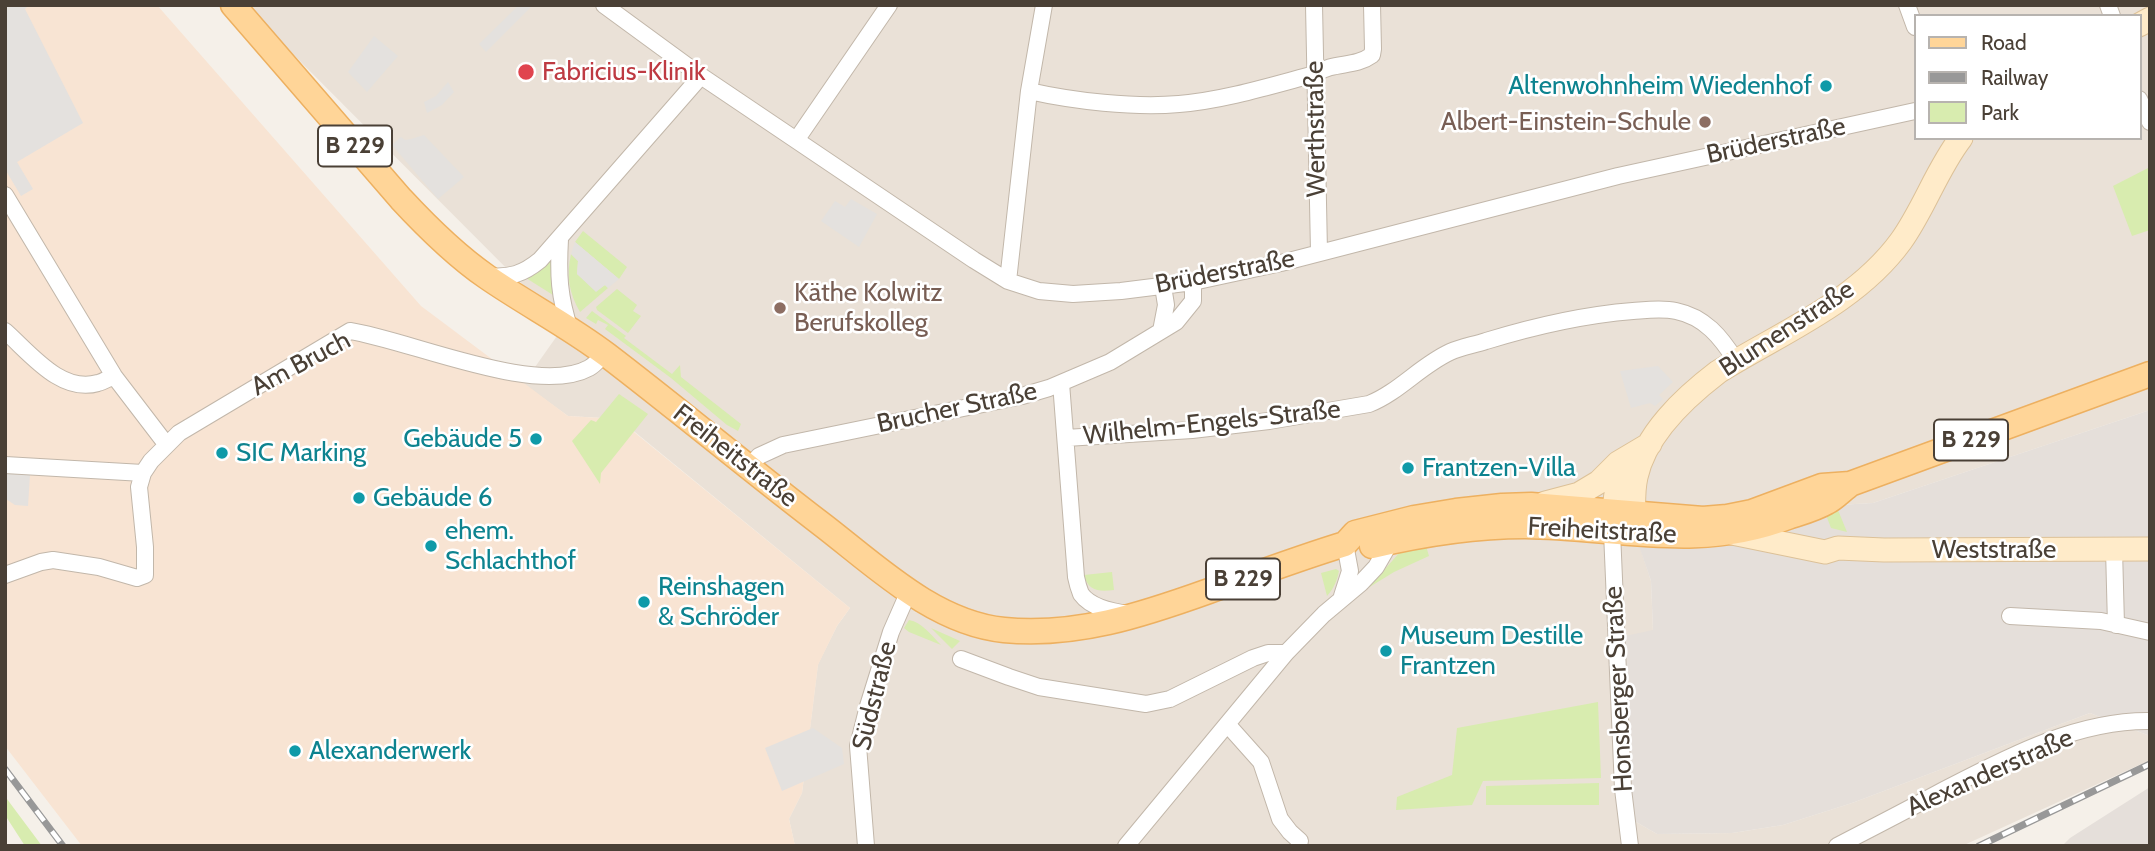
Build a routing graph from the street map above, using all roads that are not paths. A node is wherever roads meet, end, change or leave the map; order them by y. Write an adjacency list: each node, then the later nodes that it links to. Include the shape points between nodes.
1 (233, 5): 20 (main road, Freiheitstraße / B 229, via 430,230)
2 (604, 5): 10 (street, Brüderstraße)
3 (890, 5): 15 (street)
4 (1044, 5): 11 (street)
5 (1314, 5): 9 (street, Werthstraße)
6 (1372, 5): 9 (street, via 1372,55)
7 (1906, 5): 8 (street)
8 (1913, 22)
9 (1315, 74): 11 (street, via 1242,94 1179,104 1113,102); 19 (street, Werthstraße)
10 (701, 76): 15 (street, Brüderstraße); 18 (street)
11 (1029, 91): 21 (street)
12 (2141, 103): 14 (street)
13 (1913, 111): 19 (street, Brüderstraße, via 1618,176)
14 (2150, 122)
15 (797, 139): 21 (street, Brüderstraße)
16 (1960, 140): 28 (street, Blumenstraße, via 1901,241 1879,265 1849,293)
17 (5, 195): 30 (street)
18 (559, 239): 20 (street, via 528,270 505,278); 24 (street, via 559,285)
19 (1319, 252): 22 (street, Brüderstraße)
20 (486, 276): 24 (main road, Freiheitstraße / B 229)
21 (1008, 281): 23 (street, Brüderstraße, via 1039,291 1073,294)
22 (1193, 282): 23 (street, Brüderstraße); 26 (street, Brucher Straße, via 1193,300 1187,310)
23 (1163, 286): 26 (street, via 1166,305)
24 (570, 330): 27 (main road, Freiheitstraße / B 229)
25 (5, 331): 30 (street, via 65,381 82,385)
26 (1161, 331): 31 (street, Brucher Straße, via 1110,362)
27 (605, 353): 33 (street, Am Bruch, via 589,368 565,375 522,376 350,331); 36 (main road, Freiheitstraße / B 229)
28 (1736, 361): 32 (street, Wilhelm-Engels-Straße, via 1721,338 1693,317 1664,309 1606,313 1557,321 1454,351 1369,404 1192,430); 34 (street, Blumenstraße, via 1685,400)
29 (2150, 374): 38 (main road, Freiheitstraße / B 229)
30 (114, 376): 33 (street)
31 (1061, 383): 32 (street); 36 (street, Brucher Straße, via 1023,396 783,445 759,456)
32 (1066, 439): 51 (street, via 1076,577 1082,594 1116,613)
33 (166, 444): 37 (street, Am Bruch)
34 (1650, 444): 39 (street, Blumenstraße, via 1579,494); 40 (street, Blumenstraße, via 1622,474 1616,488)
35 (5, 465): 37 (street)
36 (748, 468): 49 (main road, Freiheitstraße / B 229)
37 (142, 473): 48 (street, via 139,494 145,575 137,578 53,560)
38 (1850, 484): 41 (main road, Freiheitstraße / B 229, via 1822,486); 42 (main road, Freiheitstraße / B 229, via 1828,502)
39 (1531, 505): 40 (main road, Freiheitstraße / B 229); 44 (main road, Freiheitstraße / B 229, via 1425,516 1354,533)
40 (1624, 522): 41 (main road, Freiheitstraße / B 229, via 1703,519); 43 (main road, Freiheitstraße / B 229, via 1491,527); 62 (street, Honsberger Straße, via 1623,789)
41 (1729, 525): 42 (main road, Freiheitstraße / B 229); 45 (street, Weststraße, via 1825,552)
42 (1768, 525): 45 (street, Weststraße, via 1827,539)
43 (1391, 541): 44 (main road, Freiheitstraße / B 229, via 1359,549); 50 (street, via 1376,567)
44 (1345, 544): 50 (street, via 1350,571); 51 (main road, Freiheitstraße / B 229)
45 (1838, 548): 46 (street, Weststraße)
46 (2114, 549): 47 (street, Weststraße); 53 (street)
47 (2150, 550)
48 (5, 575)
49 (909, 591): 51 (main road, Freiheitstraße / B 229, via 951,614 1001,630 1067,630); 60 (street, Südstraße, via 891,632 858,746)
50 (1341, 598): 55 (street)
51 (1142, 614)
52 (2010, 616): 53 (street)
53 (2116, 625): 54 (street)
54 (2150, 632)
55 (1286, 653): 56 (street, via 1268,653 1170,699 1146,704 1039,687); 58 (street)
56 (961, 659)
57 (2150, 721): 63 (street, Alexanderstraße, via 2105,726 2047,741)
58 (1228, 725): 59 (street, via 1261,762 1280,819); 61 (street)
59 (1300, 841)
60 (866, 846)
61 (1126, 846)
62 (1630, 846)
63 (1837, 846)

